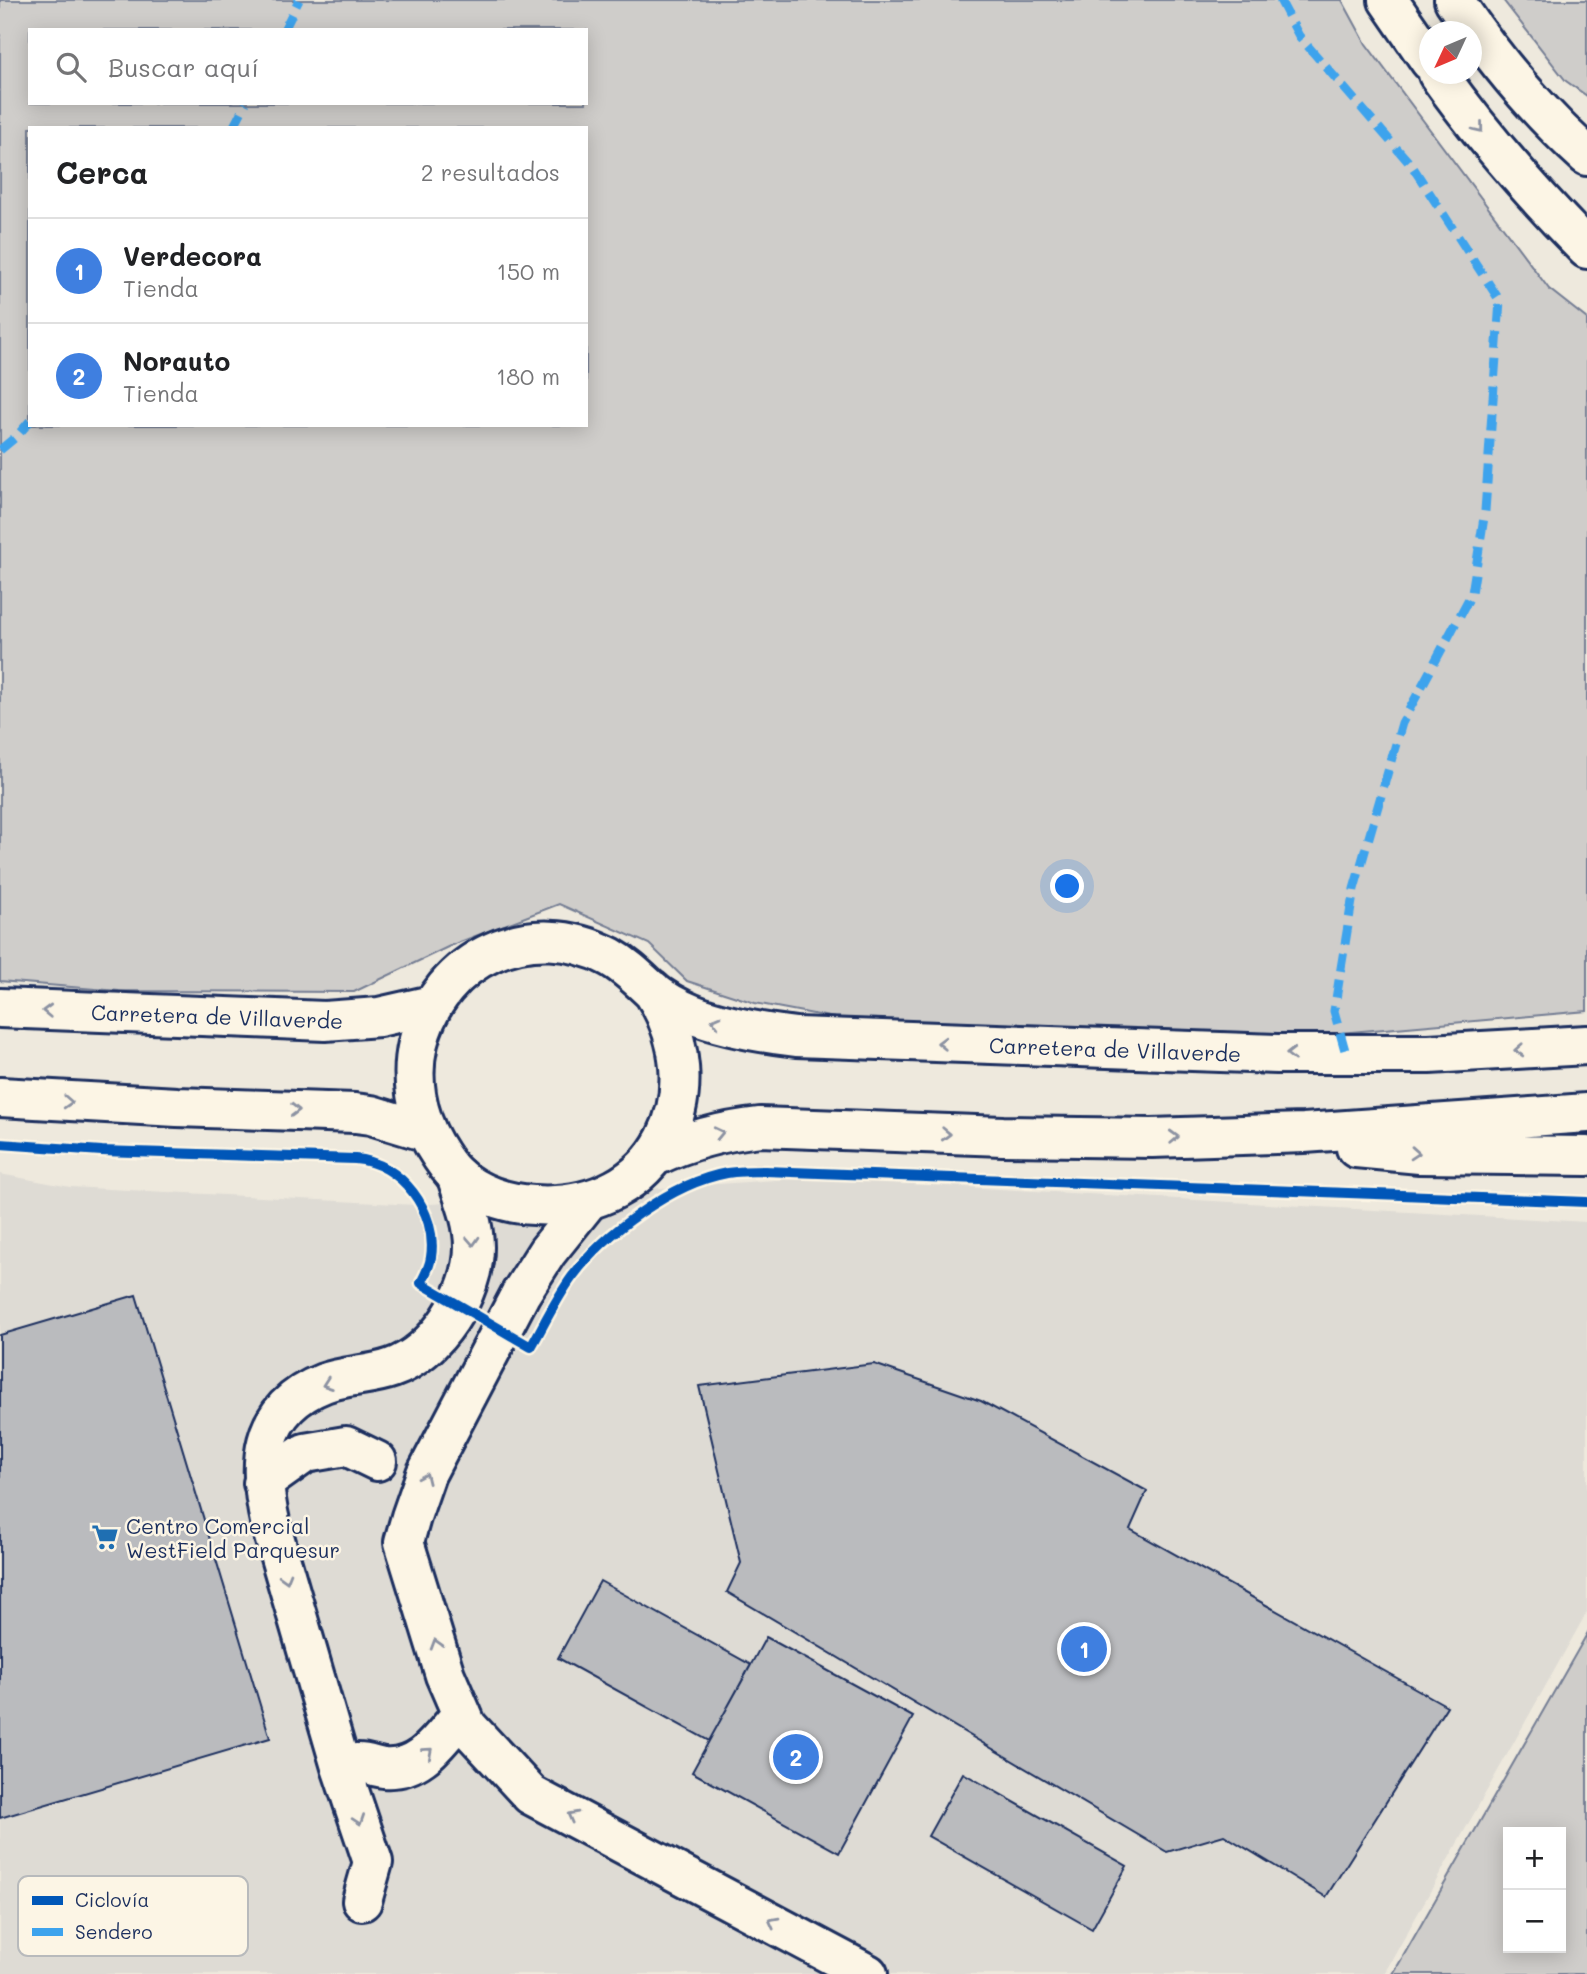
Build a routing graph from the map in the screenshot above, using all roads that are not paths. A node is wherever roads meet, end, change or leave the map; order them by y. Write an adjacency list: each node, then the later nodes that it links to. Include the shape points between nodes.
1 (1388, 0): 3 (main road)
2 (1454, 0): 5 (main road, via 1520,88)
3 (1419, 45)
4 (1446, 84): 6 (main road, one-way to 6, via 1480,130)
5 (1587, 156)
6 (1587, 249)
7 (652, 990): 8 (main road, via 625,967 588,947 539,940 511,945 476,960); 10 (main road, Carretera de Villaverde, one-way to 7, via 1429,1054 1291,1054 822,1040 766,1033 695,1015); 15 (main road, via 674,1038 680,1073 671,1123)
8 (432, 1005): 9 (main road, Carretera de Villaverde, one-way to 9, via 379,1017 325,1021); 13 (main road, via 414,1068)
9 (0, 1008)
10 (1587, 1045)
11 (0, 1097): 13 (main road, one-way to 13, via 355,1113)
12 (1587, 1114): 14 (main road)
13 (427, 1132): 17 (main road)
14 (1225, 1136): 15 (main road, one-way to 14, via 702,1137 760,1127 1064,1138); 16 (main road, one-way to 16, via 1420,1154)
15 (655, 1156): 18 (main road, via 633,1178)
16 (1587, 1156)
17 (456, 1175): 18 (main road, via 509,1202 564,1206); 20 (main road, one-way to 20, via 474,1247 464,1292 448,1323 412,1359 377,1373 325,1383 283,1411 273,1426 263,1460)
18 (588, 1201): 21 (main road, one-way to 18, via 445,1675 404,1542 426,1474 484,1361 534,1270)
19 (377, 1461): 20 (main road, via 346,1446 305,1453)
20 (263, 1483): 22 (main road, one-way to 22, via 271,1526)
21 (463, 1714): 22 (main road, one-way to 21, via 358,1762 388,1768 420,1760); 24 (main road, one-way to 21, via 531,1795 467,1726)
22 (341, 1767): 23 (main road, one-way to 23, via 373,1862)
23 (362, 1900)
24 (844, 1964): 25 (main road)
25 (867, 1974)

